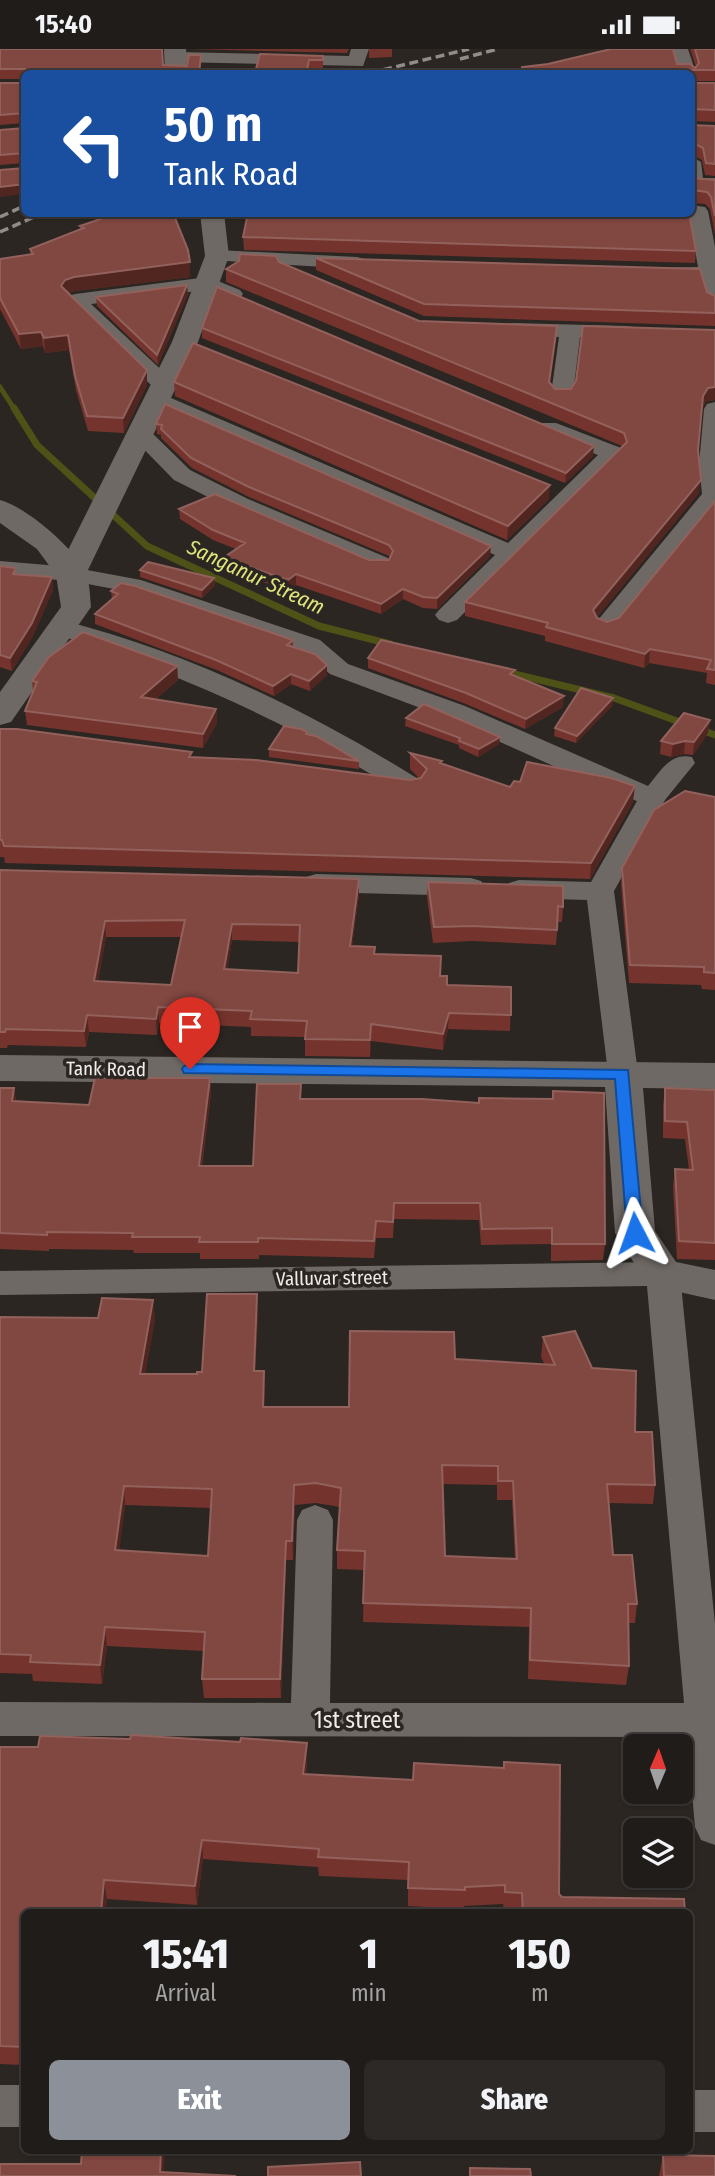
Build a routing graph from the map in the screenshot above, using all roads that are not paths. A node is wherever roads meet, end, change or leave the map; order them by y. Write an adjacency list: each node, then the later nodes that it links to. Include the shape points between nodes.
1 (360, 49): 3 (street, via 357,62)
2 (679, 49): 4 (street)
3 (176, 60)
4 (686, 70)
5 (695, 183): 6 (street)
6 (715, 184)
7 (695, 211): 13 (street)
8 (212, 217): 9 (main road)
9 (217, 256): 10 (street); 14 (main road)
10 (267, 260): 11 (street); 15 (street)
11 (378, 264)
12 (641, 271): 13 (street)
13 (713, 273): 16 (street)
14 (208, 283): 17 (street); 21 (main road); 23 (street, via 75,300)
15 (324, 283)
16 (715, 300)
17 (255, 304)
18 (488, 328): 19 (street)
19 (570, 331): 20 (street); 24 (street)
20 (649, 333)
21 (185, 342): 22 (street); 23 (main road)
22 (210, 351)
23 (160, 391): 27 (main road); 33 (street)
24 (562, 394)
25 (715, 409): 28 (street)
26 (522, 417): 31 (street, via 612,453)
27 (140, 433): 34 (street, via 182,475); 36 (main road)
28 (713, 465): 30 (street)
29 (543, 485): 31 (street)
30 (715, 495): 38 (street)
31 (569, 496): 33 (street)
32 (0, 509): 36 (main road, via 47,543)
33 (510, 553): 37 (street)
34 (379, 563)
35 (0, 568): 36 (street)
36 (71, 575): 39 (main road, via 76,607); 43 (street, via 141,587 311,645 339,669 456,712)
37 (448, 615)
38 (607, 625)
39 (61, 628): 40 (main road); 42 (street, via 140,652 253,701 369,759 410,786)
40 (5, 716)
41 (682, 762): 43 (street)
42 (355, 779)
43 (653, 797): 45 (street)
44 (293, 882): 45 (street)
45 (600, 891): 47 (street)
46 (0, 1067): 47 (main road, Tank Road)
47 (623, 1073): 48 (main road, Tank Road); 49 (main road, via 635,1233)
48 (715, 1076)
49 (663, 1274): 50 (street, Valluvar street); 51 (main road); 55 (street)
50 (0, 1283)
51 (715, 1285)
52 (315, 1520): 54 (street)
53 (0, 1719): 54 (street, 1st street)
54 (310, 1720): 55 (street, 1st street)
55 (709, 1720): 56 (street)
56 (715, 1827)
57 (0, 2106): 58 (street)
58 (21, 2106)
59 (693, 2111): 60 (street)
60 (715, 2111)

